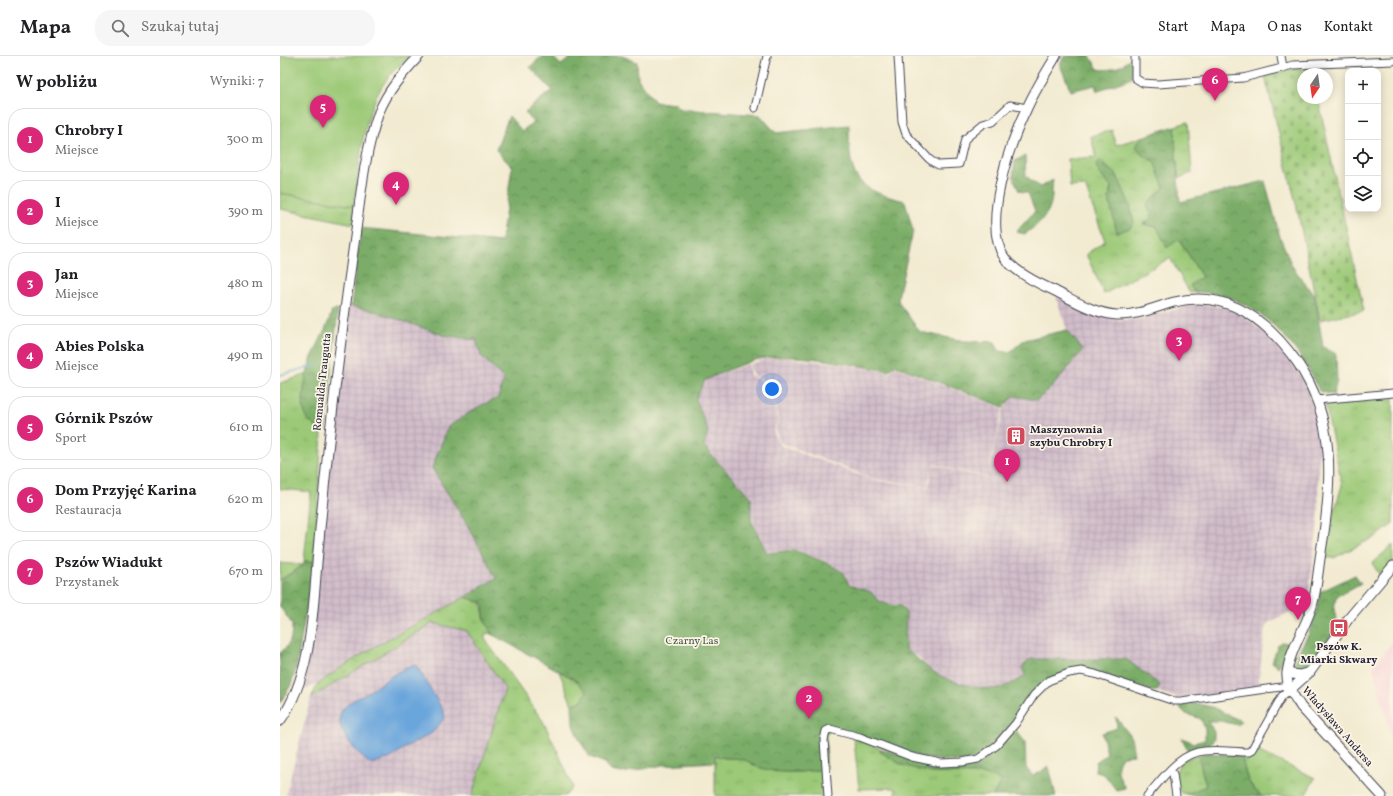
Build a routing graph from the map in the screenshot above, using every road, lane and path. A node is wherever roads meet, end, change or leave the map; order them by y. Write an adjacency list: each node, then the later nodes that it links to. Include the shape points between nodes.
1 (419, 56): 17 (main road, Romualda Traugutta, via 396,80 387,95 379,112 368,154 339,342 314,603 305,663 297,690)
2 (767, 56): 9 (street)
3 (898, 56): 10 (street, via 902,122 906,134 928,160 939,165 959,164 965,139 983,124 994,121 1010,104)
4 (1056, 56): 10 (main road, Władysława Andersa)
5 (1135, 56): 8 (street, via 1135,78 1143,83 1243,78)
6 (1280, 56): 8 (street)
7 (1393, 61): 8 (street)
8 (1283, 67)
9 (755, 108)
10 (1027, 108): 12 (main road, Władysława Andersa, via 1006,164 995,224 996,239 1008,261 1040,284 1093,309 1110,314 1133,314 1198,298 1216,299 1230,304 1256,320 1283,345 1304,373)
11 (1393, 393): 12 (street)
12 (1317, 400): 15 (main road, Władysława Andersa, via 1326,430 1330,475 1327,513 1313,603)
13 (1393, 569): 14 (main road, via 1349,618)
14 (1310, 672): 15 (main road, via 1299,675); 16 (main road)
15 (1287, 673): 16 (main road, Władysława Andersa)
16 (1289, 688): 18 (street, via 1248,752 1204,751 1188,755); 19 (street, via 1174,701 1095,674 1081,671 1069,673 1048,681 997,745 978,759 962,762 941,763 912,757 860,737 828,729 824,740); 22 (main road, Władysława Andersa, via 1322,731)
17 (280, 721)
18 (1170, 770): 20 (street); 21 (street, via 1173,774)
19 (828, 796)
20 (1147, 796)
21 (1176, 796)
22 (1382, 796)

